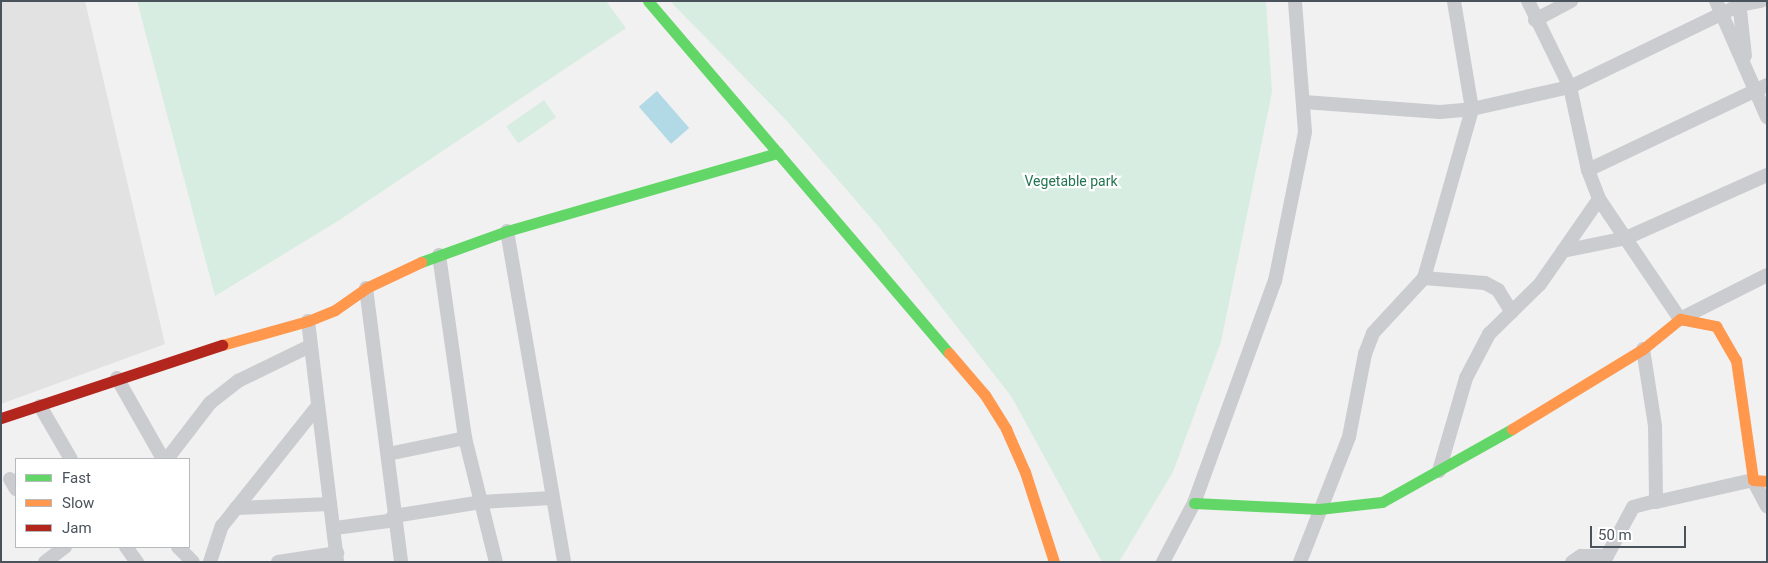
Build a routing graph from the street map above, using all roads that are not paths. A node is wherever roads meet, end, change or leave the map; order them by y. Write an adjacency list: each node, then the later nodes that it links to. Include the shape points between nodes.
1 (648, 1): 17 (street)
2 (1295, 1): 14 (street)
3 (1454, 1): 15 (street)
4 (1528, 1): 9 (street)
5 (1571, 1): 9 (street)
6 (1761, 1): 7 (street)
7 (1739, 3): 8 (street); 10 (street)
8 (1719, 8): 10 (street); 12 (street)
9 (1535, 20): 12 (street)
10 (1747, 72): 13 (street)
11 (1767, 85): 13 (street)
12 (1570, 87): 15 (street); 18 (street)
13 (1753, 89): 16 (street); 18 (street)
14 (1304, 102): 15 (street, via 1440,112); 47 (street, via 1305,132 1275,282)
15 (1472, 109): 26 (street)
16 (1767, 117)
17 (778, 153): 21 (street); 65 (street, via 985,395 1006,429 1025,472)
18 (1588, 170): 20 (street)
19 (1767, 175): 22 (street)
20 (1599, 199): 22 (street); 23 (street)
21 (507, 232): 24 (street); 44 (street)
22 (1626, 238): 23 (street); 29 (street)
23 (1563, 250): 28 (street, via 1540,284)
24 (439, 255): 27 (street); 37 (street)
25 (1767, 275): 29 (street)
26 (1424, 278): 28 (street, via 1486,283 1498,290); 51 (street, via 1373,333 1365,354 1349,437)
27 (366, 288): 30 (street, via 335,310); 38 (street)
28 (1512, 312): 42 (street, via 1489,334 1466,378)
29 (1680, 319): 32 (street); 43 (street, via 1716,326 1736,360)
30 (308, 321): 31 (street); 33 (street)
31 (310, 346): 35 (street); 41 (street, via 238,381 210,403)
32 (1643, 349): 42 (street, via 1568,397); 45 (street, via 1654,426)
33 (116, 378): 34 (street); 40 (street)
34 (40, 406): 36 (street); 39 (street)
35 (317, 407): 48 (street); 50 (street)
36 (1, 418)
37 (465, 438): 38 (street); 46 (street)
38 (388, 454): 52 (street)
39 (69, 458)
40 (164, 458)
41 (166, 458)
42 (1439, 471): 51 (street, via 1382,502)
43 (1760, 481): 45 (street); 49 (street)
44 (551, 498): 46 (street); 64 (street)
45 (1656, 501): 57 (street, via 1633,507)
46 (481, 502): 52 (street); 63 (street)
47 (1194, 503): 51 (street); 66 (street)
48 (330, 504): 50 (street); 53 (street)
49 (1767, 506)
50 (236, 508): 60 (street, via 222,526)
51 (1319, 509): 67 (street)
52 (394, 516): 53 (street, via 389,521); 62 (street)
53 (335, 528): 56 (street)
54 (127, 548): 58 (street)
55 (179, 548): 59 (street)
56 (337, 557): 61 (street)
57 (1607, 559): 68 (street, via 1581,556)
58 (137, 562)
59 (192, 562)
60 (210, 562)
61 (278, 562)
62 (401, 562)
63 (496, 562)
64 (564, 562)
65 (1054, 562)
66 (1163, 562)
67 (1300, 562)
68 (1572, 562)

